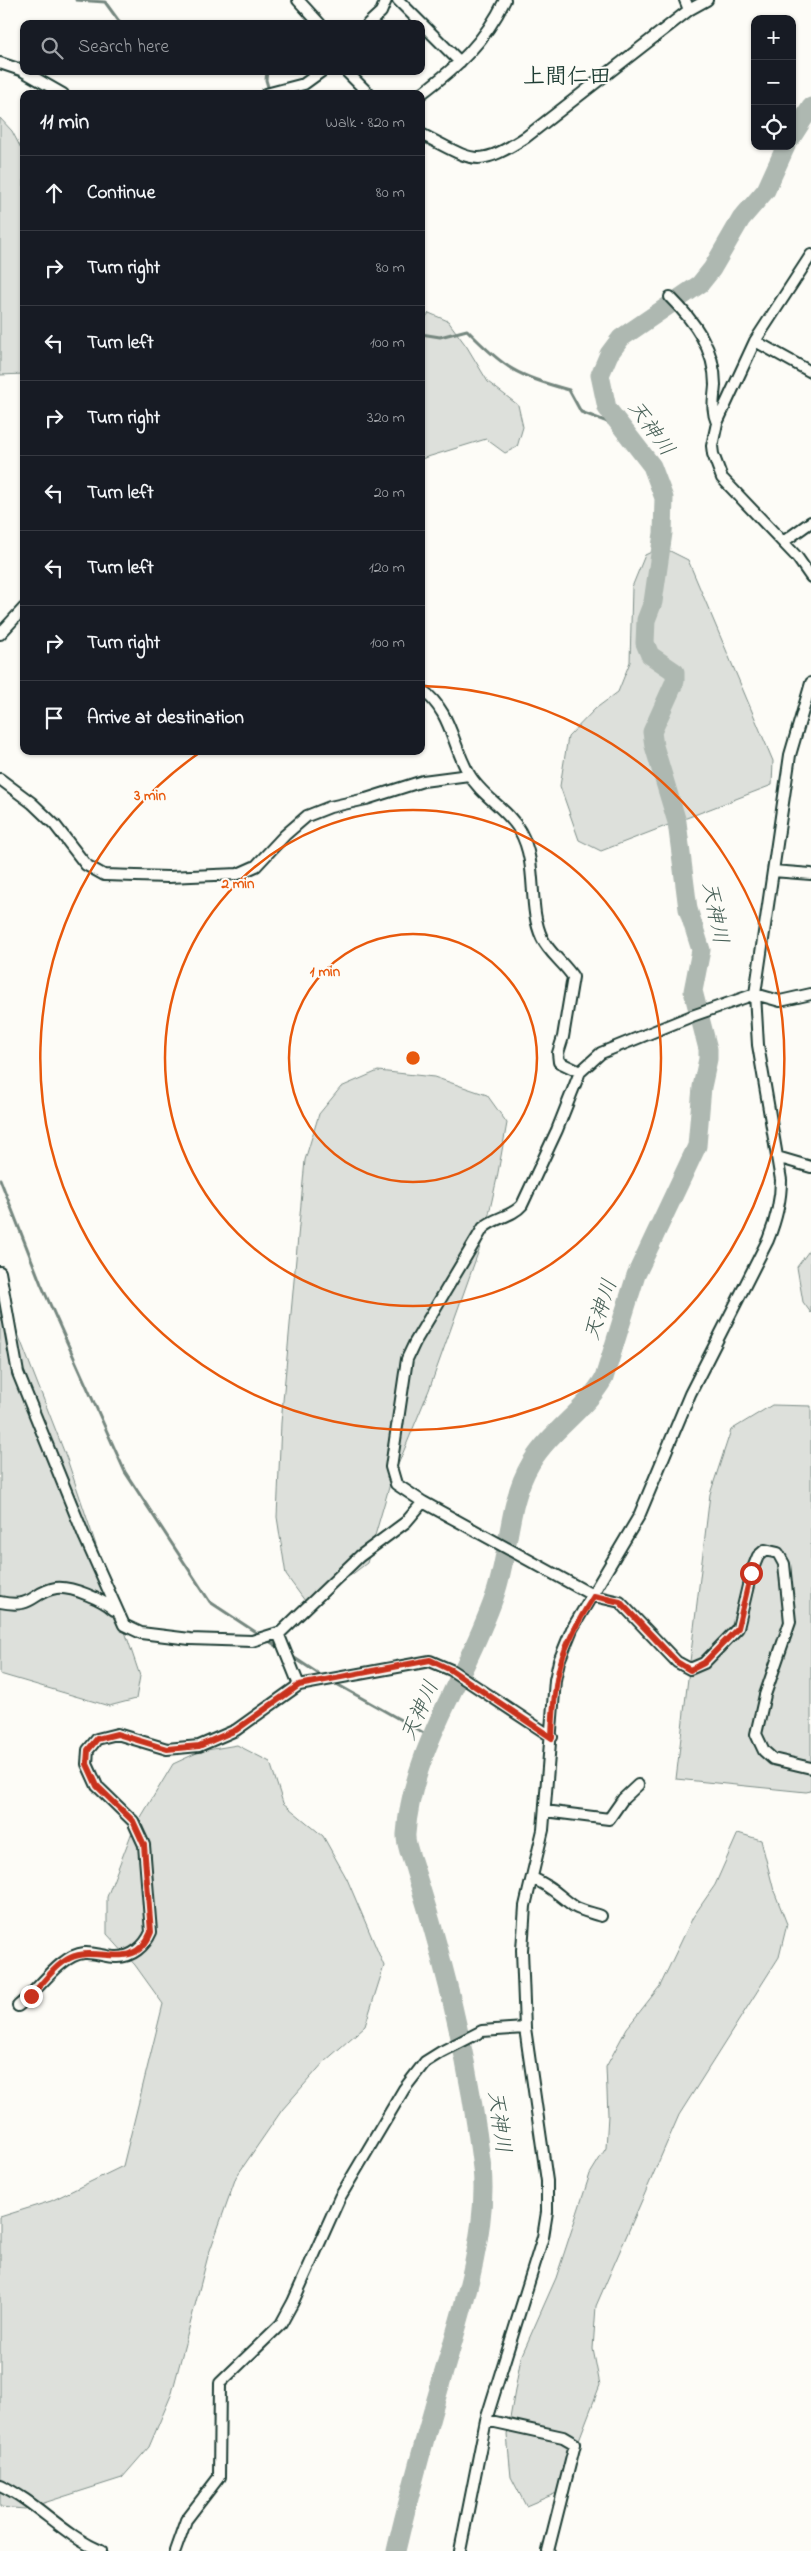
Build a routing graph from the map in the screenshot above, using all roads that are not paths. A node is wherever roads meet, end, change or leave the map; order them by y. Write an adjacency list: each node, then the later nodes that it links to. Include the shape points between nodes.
1 (298, 0): 7 (street)
2 (386, 0): 8 (street, via 381,12)
3 (398, 0): 9 (street)
4 (506, 0): 11 (street, via 492,27)
5 (706, 0): 6 (street)
6 (686, 5): 21 (street, via 526,136 498,154 477,159 466,157)
7 (316, 20)
8 (372, 20)
9 (418, 20)
10 (425, 27): 11 (street)
11 (460, 62): 20 (street)
12 (0, 63): 13 (street)
13 (20, 70)
14 (30, 75): 17 (street)
15 (316, 75): 18 (street, via 304,84)
16 (350, 75): 19 (street)
17 (56, 90)
18 (281, 90)
19 (365, 90)
20 (425, 91)
21 (425, 136)
22 (811, 255): 24 (street)
23 (670, 297): 26 (street, via 698,329 712,362 715,386 712,411)
24 (754, 341): 25 (street); 26 (street)
25 (811, 372)
26 (718, 423): 28 (street, via 712,454 722,478)
27 (811, 522): 28 (street)
28 (783, 542): 29 (street)
29 (811, 577)
30 (20, 612): 31 (street)
31 (0, 634)
32 (811, 683): 36 (street, via 790,755)
33 (425, 692): 34 (street, via 434,698 444,713)
34 (469, 775): 35 (street, via 423,781 330,806 307,816 256,866 238,874 168,877 104,875 86,865 55,825); 40 (street, via 518,828 528,848 542,938 573,977 559,1062)
35 (0, 779)
36 (773, 871): 37 (street); 38 (street)
37 (811, 874)
38 (755, 994): 39 (street, via 780,1001); 40 (street, via 601,1053); 41 (street, via 758,1045)
39 (811, 994)
40 (580, 1072): 44 (street, via 522,1205 483,1228 407,1360 390,1467 396,1484)
41 (777, 1157): 42 (street); 45 (street, via 781,1199 768,1240 690,1394 639,1516)
42 (811, 1167)
43 (0, 1272): 47 (street, via 18,1373)
44 (423, 1502): 45 (street); 48 (street, via 406,1522 360,1556)
45 (594, 1596): 50 (street, via 572,1629 559,1661); 51 (street, via 620,1602 677,1662 690,1670 704,1663 740,1624 758,1556 765,1550 778,1553 784,1564 790,1622 765,1695 756,1734 764,1751 773,1759)
46 (0, 1602): 47 (street, via 22,1605 56,1588 88,1595 105,1602)
47 (117, 1612): 48 (street, via 124,1624 141,1633 252,1641)
48 (278, 1633): 49 (street)
49 (299, 1685): 50 (street, via 430,1660 451,1670); 56 (street, via 236,1730 199,1746 167,1749 117,1734 92,1743 87,1764 94,1780 133,1821 144,1845 151,1932 140,1949 117,1957 84,1953 68,1958)
50 (552, 1738): 53 (street)
51 (811, 1768)
52 (638, 1786): 53 (street, via 623,1799 609,1820)
53 (545, 1811): 54 (street)
54 (532, 1878): 55 (street, via 550,1886 577,1908); 57 (street, via 523,1923)
55 (602, 1916)
56 (18, 2006)
57 (525, 2028): 58 (street, via 547,2181 547,2212 543,2238); 61 (street, via 482,2031 440,2052 425,2062 404,2089 340,2197 281,2324 220,2383 219,2477 186,2520)
58 (486, 2420): 62 (street); 63 (street, via 563,2437 575,2444)
59 (0, 2485): 60 (street, via 18,2494 84,2544)
60 (101, 2551)
61 (174, 2551)
62 (460, 2551)
63 (548, 2551)

